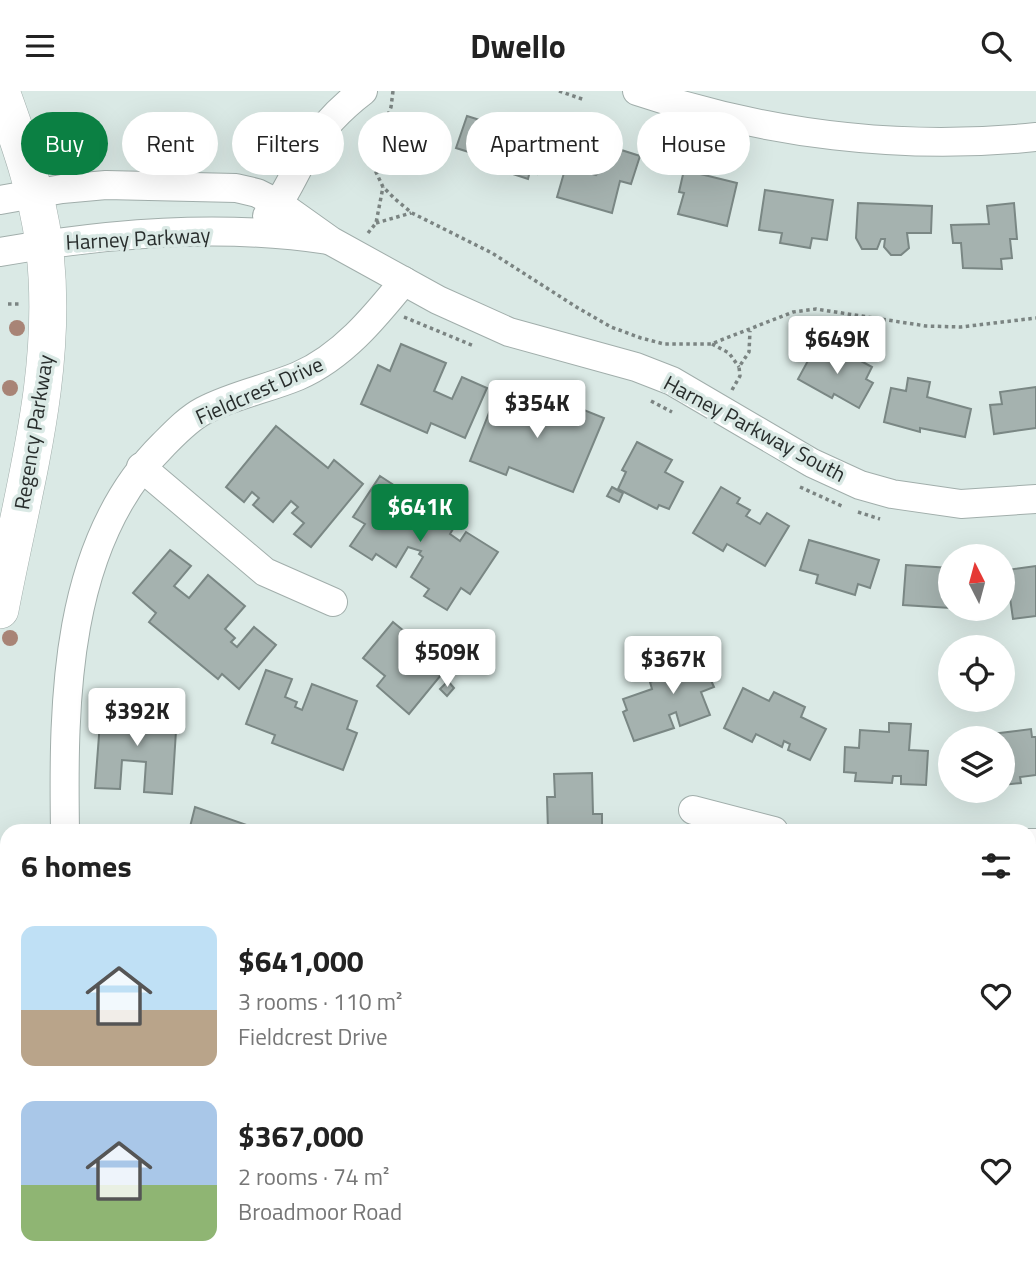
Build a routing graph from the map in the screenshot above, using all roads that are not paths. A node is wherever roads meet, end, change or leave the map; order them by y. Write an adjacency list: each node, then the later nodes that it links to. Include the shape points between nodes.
1 (1, 91): 10 (main road, Regency Parkway)
2 (363, 91): 4 (street)
3 (637, 91): 5 (street, via 688,109 804,133 891,142)
4 (341, 112)
5 (1036, 137)
6 (278, 175): 9 (street)
7 (287, 175): 11 (street)
8 (301, 175): 13 (street, via 308,207)
9 (241, 177): 10 (street); 11 (street)
10 (17, 196): 14 (main road, Regency Parkway)
11 (279, 204): 12 (street, Harney Parkway, via 265,218); 13 (street)
12 (234, 233): 13 (street, Harney Parkway); 14 (street, Harney Parkway, via 116,235)
13 (331, 241): 16 (street, Harney Parkway South)
14 (44, 244): 15 (street, Harney Parkway); 20 (main road, Regency Parkway, via 48,321 43,394)
15 (0, 252)
16 (404, 281): 17 (street, Fieldcrest Drive, via 333,355 298,376 202,412); 18 (street, Harney Parkway South, via 509,332 672,381 812,463 860,485 892,495 961,504)
17 (141, 467): 19 (street, via 265,572); 22 (street, Fieldcrest Drive, via 103,534 82,601 67,709)
18 (1036, 499)
19 (333, 602)
20 (0, 610)
21 (693, 810): 23 (street)
22 (65, 824)
23 (747, 824)

